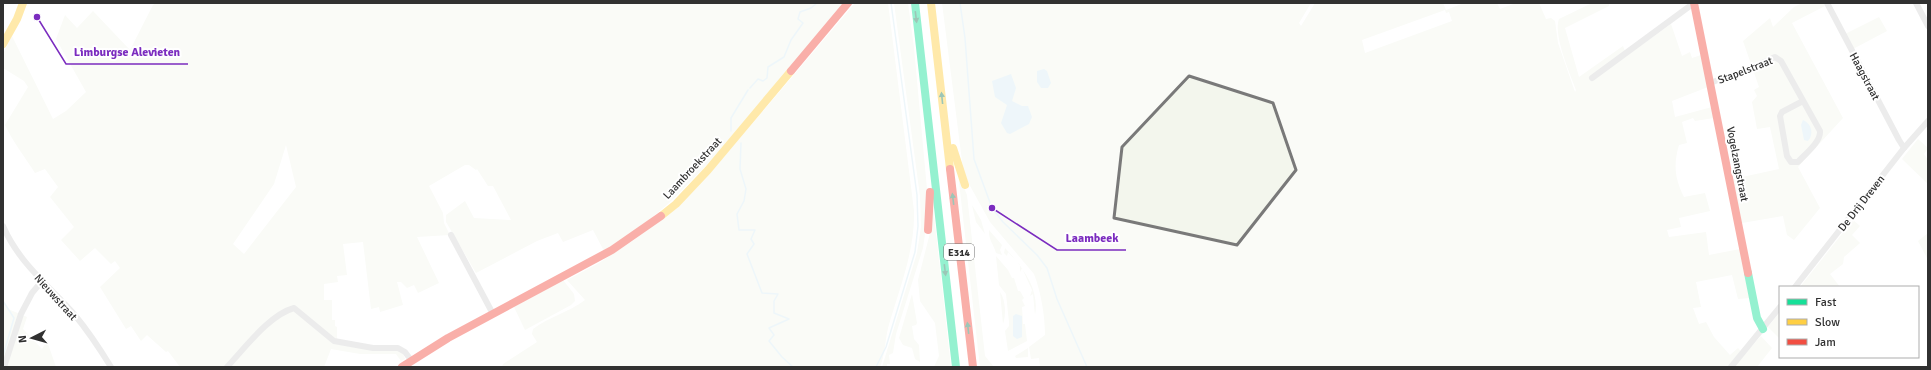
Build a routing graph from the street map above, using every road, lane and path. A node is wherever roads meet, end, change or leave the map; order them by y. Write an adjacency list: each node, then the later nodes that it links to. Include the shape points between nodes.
1 (23, 3): 9 (main road, via 17,20)
2 (848, 3): 24 (main road, Laambroekstraat, via 720,157 676,204 612,250)
3 (915, 3): 15 (main road, E314, one-way to 15)
4 (931, 3): 14 (main road, E314, one-way to 4)
5 (1694, 3): 10 (street, Vogelzangstraat); 11 (main road, Vogelzangstraat)
6 (1827, 3): 16 (street, Haagstraat)
7 (1916, 3): 8 (street)
8 (1928, 26)
9 (3, 44)
10 (1592, 78)
11 (1710, 83): 12 (street, Stapelstraat, via 1776,57 1781,60); 25 (main road, Vogelzangstraat, via 1757,318)
12 (1803, 101): 12 (street, Stapelstraat, via 1820,131 1820,136 1798,162 1794,163 1787,156 1780,116 1782,112)
13 (1928, 121): 16 (street, De Drij Dreven)
14 (946, 136): 17 (main road, via 952,144); 32 (main road, E314, one-way to 14)
15 (931, 148): 19 (main road, via 928,156); 31 (main road, E314, one-way to 31)
16 (1904, 148): 22 (street, De Drij Dreven)
17 (965, 185)
18 (3, 226): 21 (street, Nieuwstraat, via 17,254)
19 (928, 230)
20 (451, 235): 24 (street)
21 (42, 281): 27 (street, via 20,314); 28 (street, Nieuwstraat, via 74,315)
22 (1796, 286)
23 (1779, 308): 25 (street)
24 (493, 314): 26 (main road, Laambroekstraat)
25 (1763, 328): 33 (street)
26 (411, 360): 29 (street, via 398,348 373,348 334,341 294,308 285,310 260,331); 30 (main road, Laambroekstraat)
27 (4, 367)
28 (112, 367)
29 (227, 367)
30 (402, 367)
31 (956, 367)
32 (973, 367)
33 (1731, 367)

